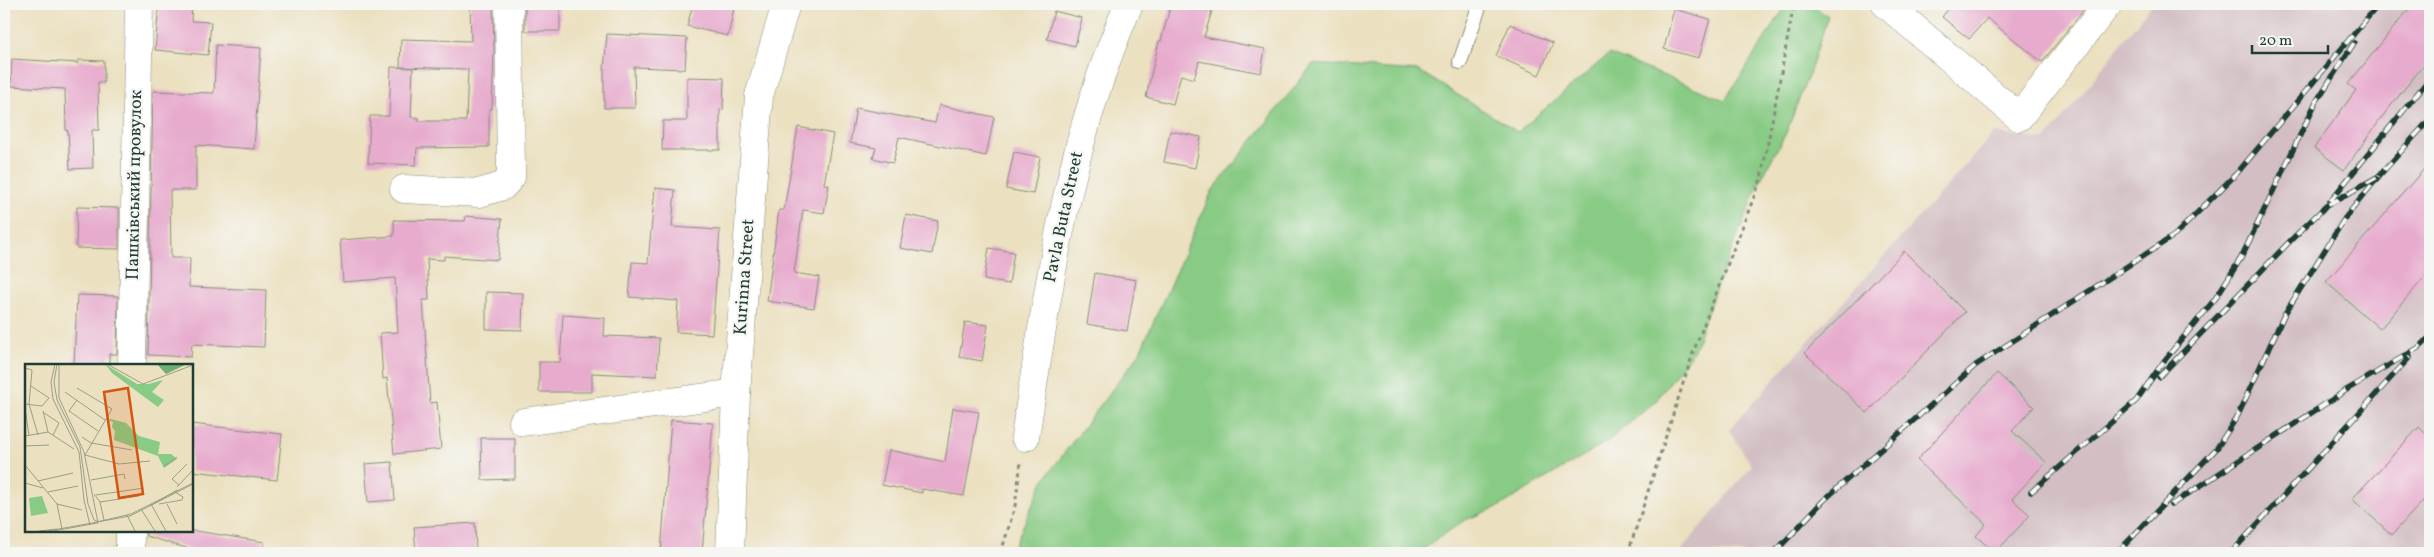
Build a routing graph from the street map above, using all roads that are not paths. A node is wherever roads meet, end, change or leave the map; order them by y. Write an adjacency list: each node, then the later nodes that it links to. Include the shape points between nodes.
1 (138, 4): 10 (street, Пашківський провулок)
2 (509, 4): 9 (street, via 511,176 503,186 480,192)
3 (786, 4): 11 (street, Kurinna Street, via 758,96)
4 (1130, 4): 13 (street, Pavla Buta Street, via 1080,144 1054,249)
5 (1480, 4): 8 (lane)
6 (1886, 4): 7 (street, via 2019,117)
7 (2108, 4)
8 (1460, 62)
9 (404, 189)
10 (132, 364)
11 (736, 393): 12 (street); 16 (street, Kurinna Street)
12 (523, 422)
13 (1024, 437)
14 (130, 532): 15 (street)
15 (130, 553)
16 (730, 553)

